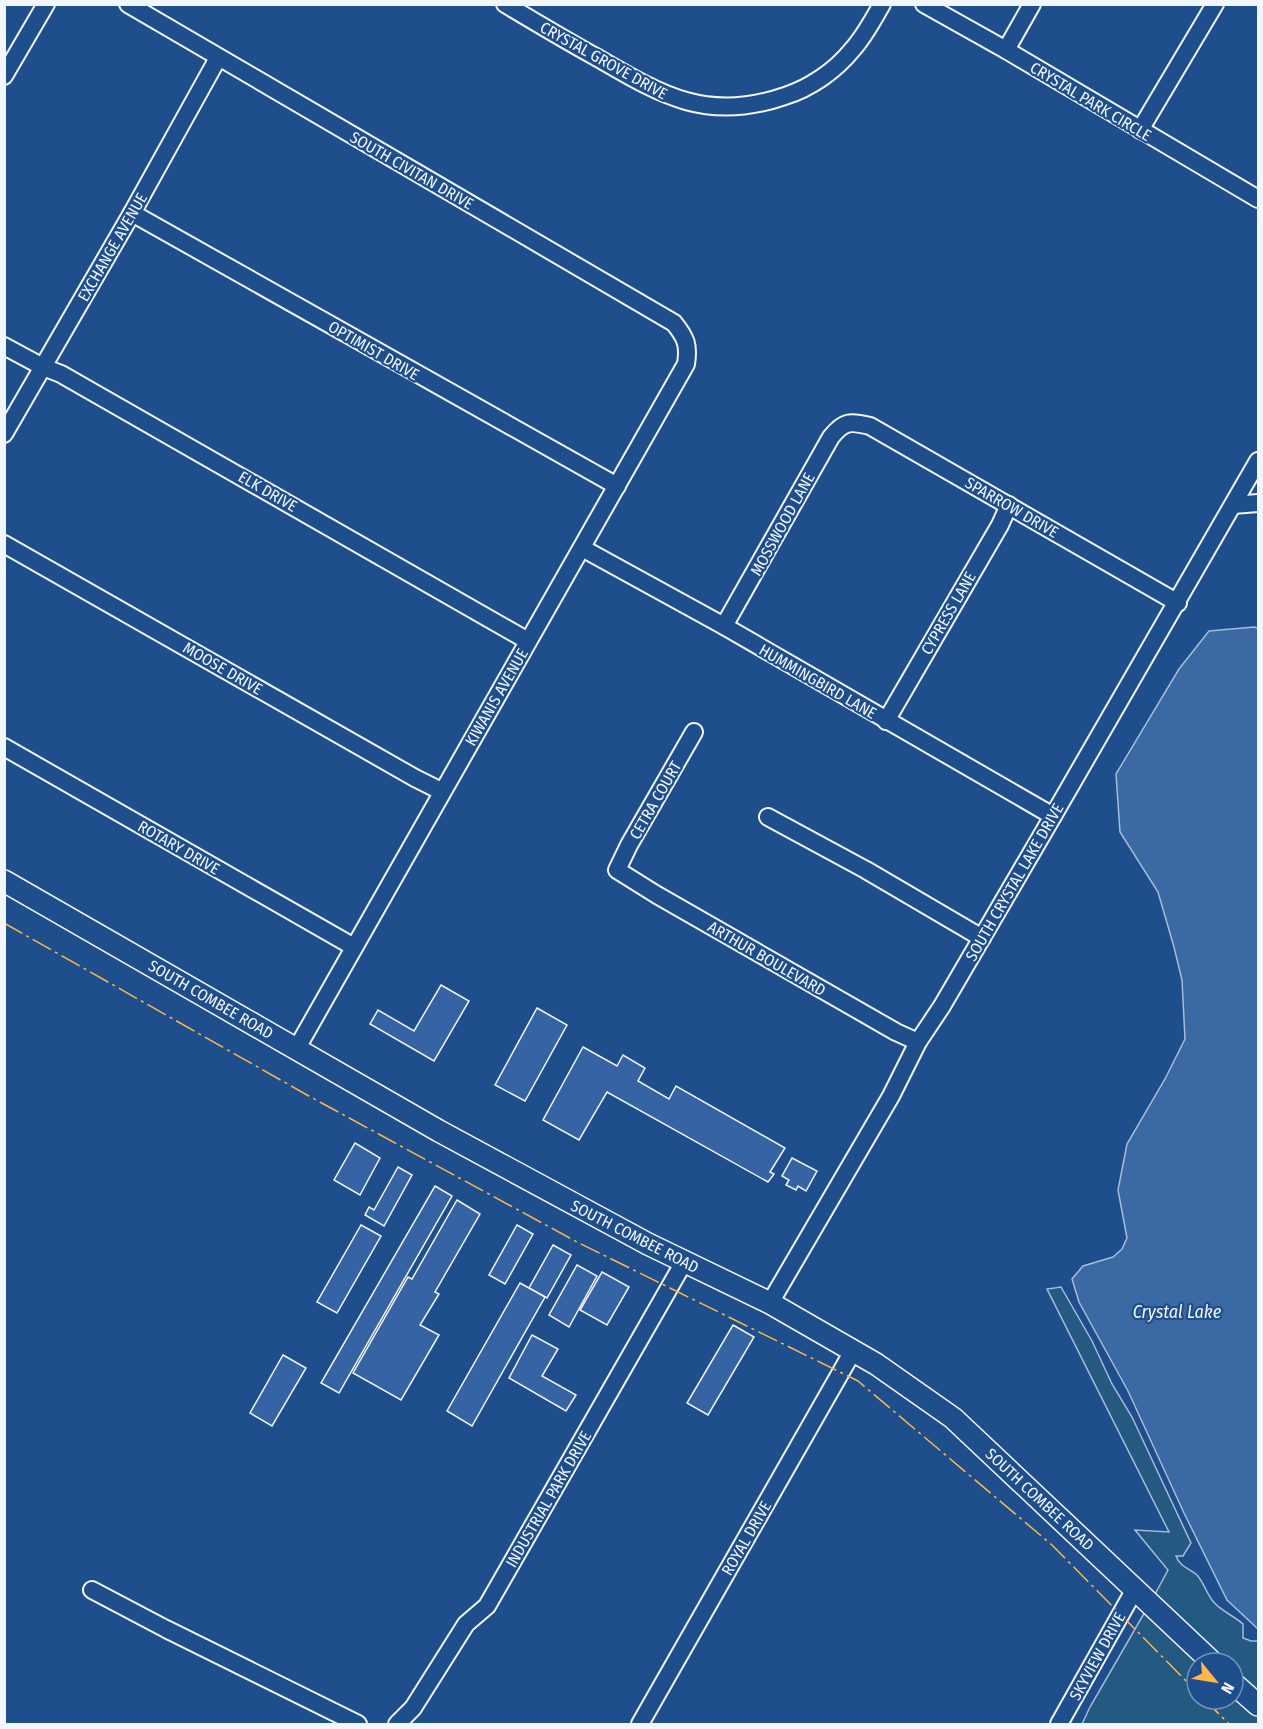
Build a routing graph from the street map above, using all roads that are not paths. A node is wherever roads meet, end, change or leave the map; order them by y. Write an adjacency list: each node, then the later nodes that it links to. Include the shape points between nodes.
1 (46, 4): 10 (street)
2 (128, 4): 9 (street, SOUTH CIVITAN DRIVE)
3 (505, 4): 4 (street, CRYSTAL GROVE DRIVE, via 653,90 716,107 777,99 827,75 852,51)
4 (882, 4)
5 (924, 4): 8 (street, CRYSTAL PARK CIRCLE)
6 (1032, 4): 8 (street)
7 (1215, 4): 11 (street)
8 (1006, 50): 11 (street, CRYSTAL PARK CIRCLE)
9 (218, 58): 13 (street, EXCHANGE AVENUE); 14 (street, SOUTH CIVITAN DRIVE, via 674,323)
10 (4, 76)
11 (1140, 130): 12 (street, CRYSTAL PARK CIRCLE)
12 (1258, 198)
13 (132, 213): 16 (street, EXCHANGE AVENUE); 20 (street, OPTIMIST DRIVE)
14 (687, 344): 20 (street, KIWANIS AVENUE, via 686,364)
15 (4, 346): 16 (street, ELK DRIVE)
16 (42, 367): 18 (street, EXCHANGE AVENUE); 28 (street, ELK DRIVE, via 172,436)
17 (843, 425): 22 (street, SPARROW DRIVE, via 853,422 870,426); 27 (street, MOSSWOOD LANE, via 831,437)
18 (4, 434)
19 (1258, 461): 23 (street, SOUTH CRYSTAL LAKE DRIVE)
20 (616, 486): 25 (street, KIWANIS AVENUE)
21 (1258, 503): 23 (street)
22 (1008, 505): 26 (street, SPARROW DRIVE); 29 (street, CYPRESS LANE)
23 (1233, 505): 26 (street, SOUTH CRYSTAL LAKE DRIVE)
24 (4, 544): 32 (street, MOOSE DRIVE)
25 (582, 548): 27 (street, HUMMINGBIRD LANE); 28 (street, KIWANIS AVENUE)
26 (1178, 603): 33 (street, SOUTH CRYSTAL LAKE DRIVE)
27 (724, 626): 29 (street, HUMMINGBIRD LANE)
28 (528, 641): 32 (street, KIWANIS AVENUE)
29 (886, 721): 33 (street, HUMMINGBIRD LANE)
30 (694, 732): 35 (street, CETRA COURT)
31 (4, 747): 38 (street, ROTARY DRIVE)
32 (441, 791): 38 (street, KIWANIS AVENUE)
33 (1053, 816): 37 (street, SOUTH CRYSTAL LAKE DRIVE)
34 (768, 817): 37 (street)
35 (618, 870): 39 (street, ARTHUR BOULEVARD)
36 (4, 881): 40 (main road, SOUTH COMBEE ROAD)
37 (982, 938): 39 (street, SOUTH CRYSTAL LAKE DRIVE)
38 (354, 947): 40 (street, KIWANIS AVENUE)
39 (918, 1042): 42 (street, SOUTH CRYSTAL LAKE DRIVE, via 891,1096)
40 (297, 1048): 41 (main road, SOUTH COMBEE ROAD, via 439,1131)
41 (684, 1262): 42 (main road, SOUTH COMBEE ROAD); 50 (street, INDUSTRIAL PARK DRIVE, via 486,1606 466,1624 413,1708)
42 (770, 1303): 43 (main road, SOUTH COMBEE ROAD)
43 (853, 1351): 44 (main road, SOUTH COMBEE ROAD, via 953,1418); 51 (street, ROYAL DRIVE)
44 (1135, 1589): 46 (main road, SOUTH COMBEE ROAD); 52 (street, SKYVIEW DRIVE)
45 (92, 1590): 49 (street)
46 (1200, 1651)
47 (1245, 1694): 48 (main road)
48 (1258, 1705)
49 (358, 1725)
50 (397, 1725)
51 (640, 1725)
52 (1059, 1725)

